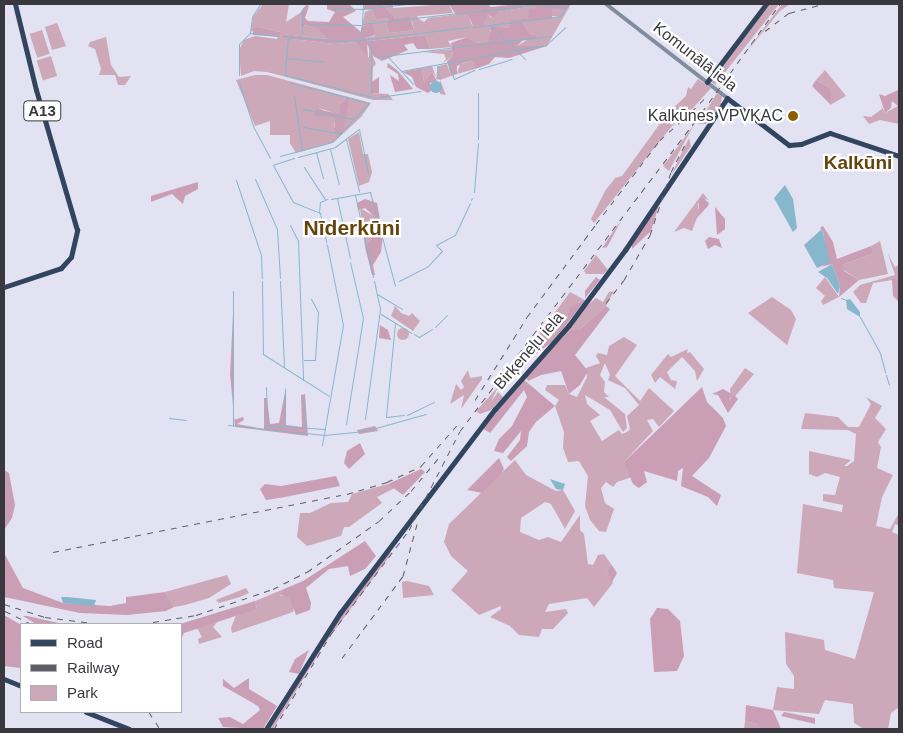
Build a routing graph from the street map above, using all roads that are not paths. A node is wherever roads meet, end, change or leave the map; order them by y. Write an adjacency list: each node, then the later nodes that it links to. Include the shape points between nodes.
1 (15, 4): 7 (main road, A13, via 28,46 36,90 76,217 75,246 64,265 51,273)
2 (606, 4): 4 (street, Komunālā iela)
3 (766, 4): 4 (main road)
4 (706, 82): 5 (street, Komunālā iela)
5 (727, 98): 6 (main road, Komunālā iela, via 785,143 794,146 830,133); 12 (main road, Birķeneļu iela, via 625,250 569,325 495,409 340,613)
6 (899, 156)
7 (4, 288)
8 (4, 679): 9 (main road)
9 (20, 686)
10 (89, 713): 11 (main road)
11 (129, 729)
12 (266, 729)

